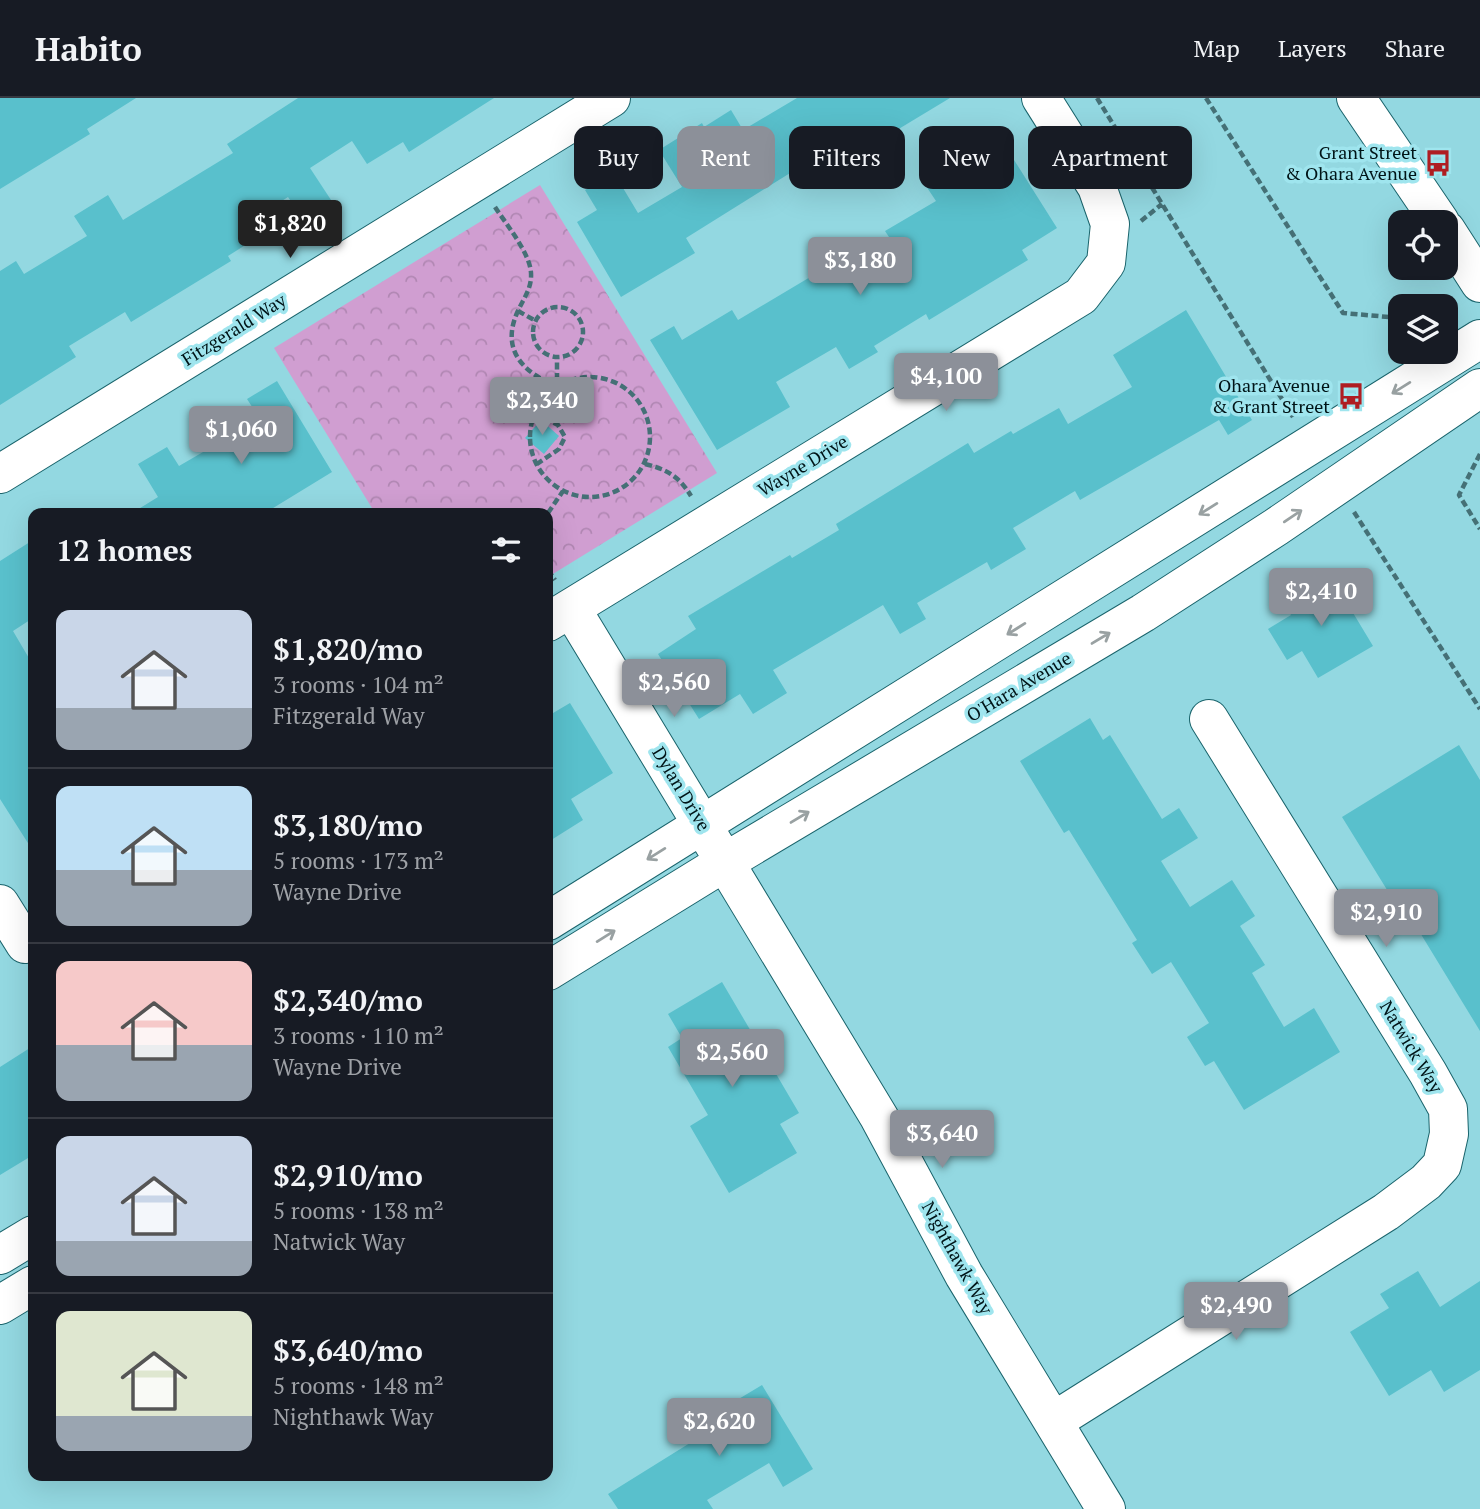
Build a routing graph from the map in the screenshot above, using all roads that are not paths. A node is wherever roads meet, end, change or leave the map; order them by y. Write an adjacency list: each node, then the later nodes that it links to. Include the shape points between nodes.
1 (611, 98): 9 (street, Fitzgerald Way)
2 (1041, 98): 10 (street, Wayne Drive, via 1097,187 1110,225 1106,263 1081,296)
3 (1356, 98): 4 (street)
4 (1432, 210)
5 (1458, 249): 6 (street)
6 (1480, 283)
7 (1480, 339): 12 (street, one-way to 12)
8 (1480, 388): 13 (street, O'Hara Avenue, one-way to 8, via 1143,613)
9 (0, 474)
10 (559, 615): 12 (street, Dylan Drive)
11 (1209, 719): 22 (street, Natwick Way, via 1428,1073 1448,1109 1449,1134 1442,1165 1386,1212)
12 (703, 825): 13 (street, Dylan Drive); 15 (street, one-way to 15)
13 (725, 862): 17 (street, O'Hara Avenue, one-way to 13); 22 (street, Nighthawk Way, via 880,1117 964,1275)
14 (0, 904): 16 (street)
15 (553, 917)
16 (19, 947)
17 (553, 968)
18 (28, 1238): 19 (street)
19 (0, 1255)
20 (28, 1288): 21 (street)
21 (0, 1306)
22 (1054, 1421): 23 (street, Nighthawk Way)
23 (1106, 1509)

